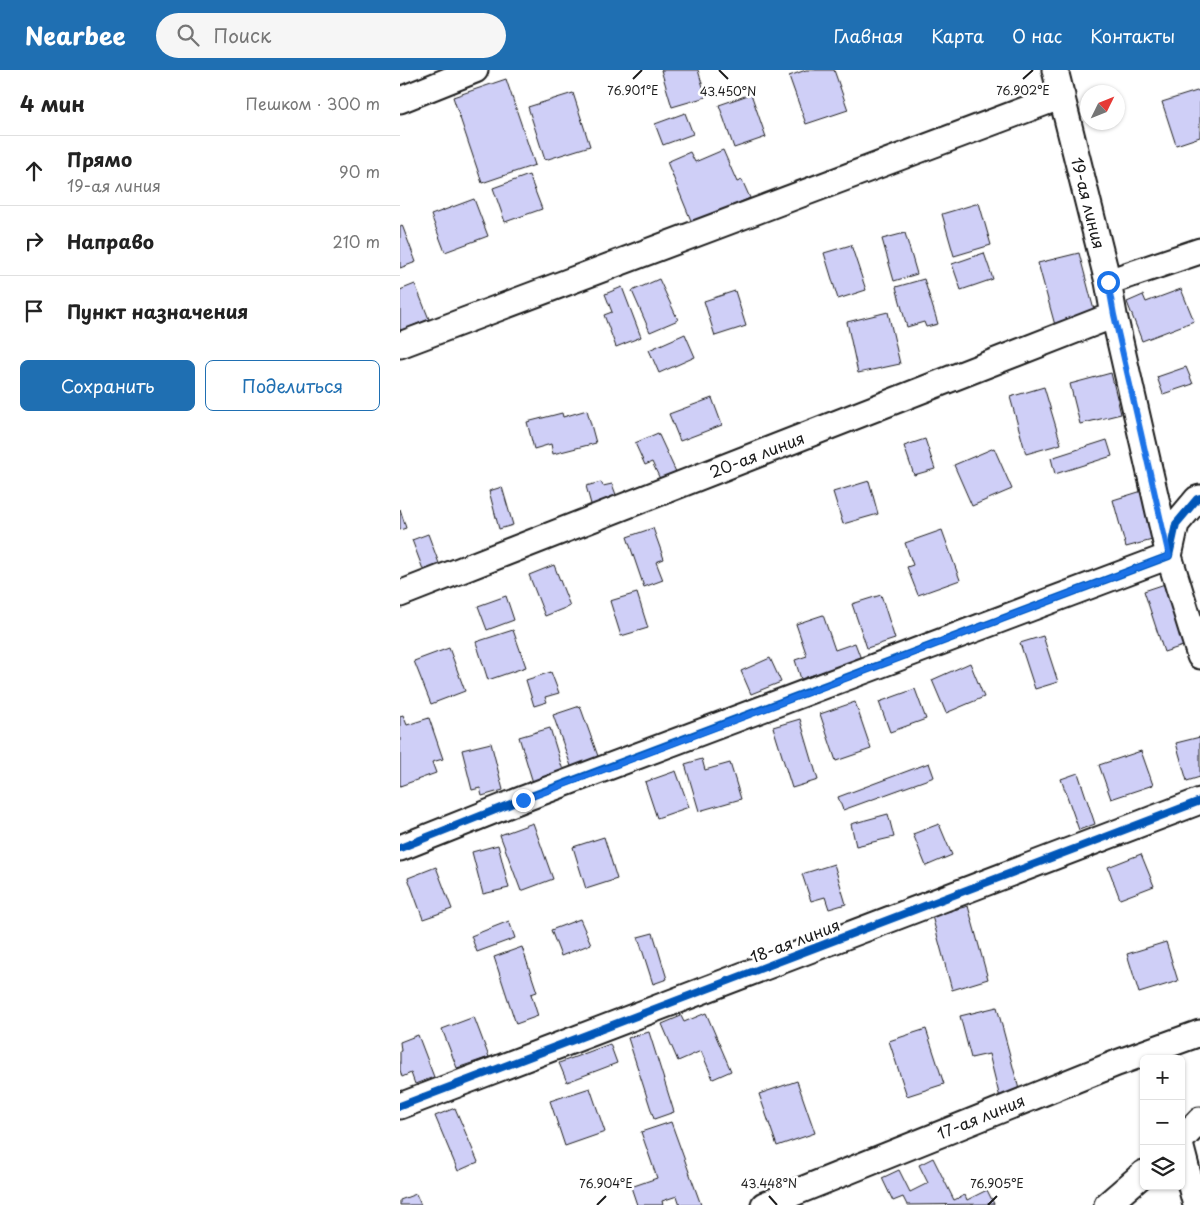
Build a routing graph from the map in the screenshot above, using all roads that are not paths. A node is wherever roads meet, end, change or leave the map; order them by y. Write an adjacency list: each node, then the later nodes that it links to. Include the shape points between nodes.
1 (475, 70): 4 (street)
2 (1055, 70): 3 (street, 19-ая линия)
3 (1062, 96): 6 (street, 19-ая линия); 8 (street)
4 (400, 100)
5 (1200, 251): 6 (street)
6 (1108, 282): 7 (street, 19-ая линия)
7 (1114, 315): 10 (street, 19-ая линия); 11 (street, 20-ая линия)
8 (400, 345)
9 (1200, 498): 10 (street, via 1176,524)
10 (1169, 556): 12 (street, 19-ая линия); 14 (street)
11 (400, 594)
12 (1200, 656)
13 (1200, 801): 16 (street, 18-ая линия)
14 (400, 848)
15 (1200, 1033): 21 (street, 17-ая линия, via 1117,1063)
16 (400, 1106)
17 (1200, 1120): 18 (street)
18 (1185, 1136)
19 (1185, 1163): 23 (street)
20 (1140, 1176): 22 (street)
21 (764, 1205)
22 (1107, 1205)
23 (1196, 1205)

